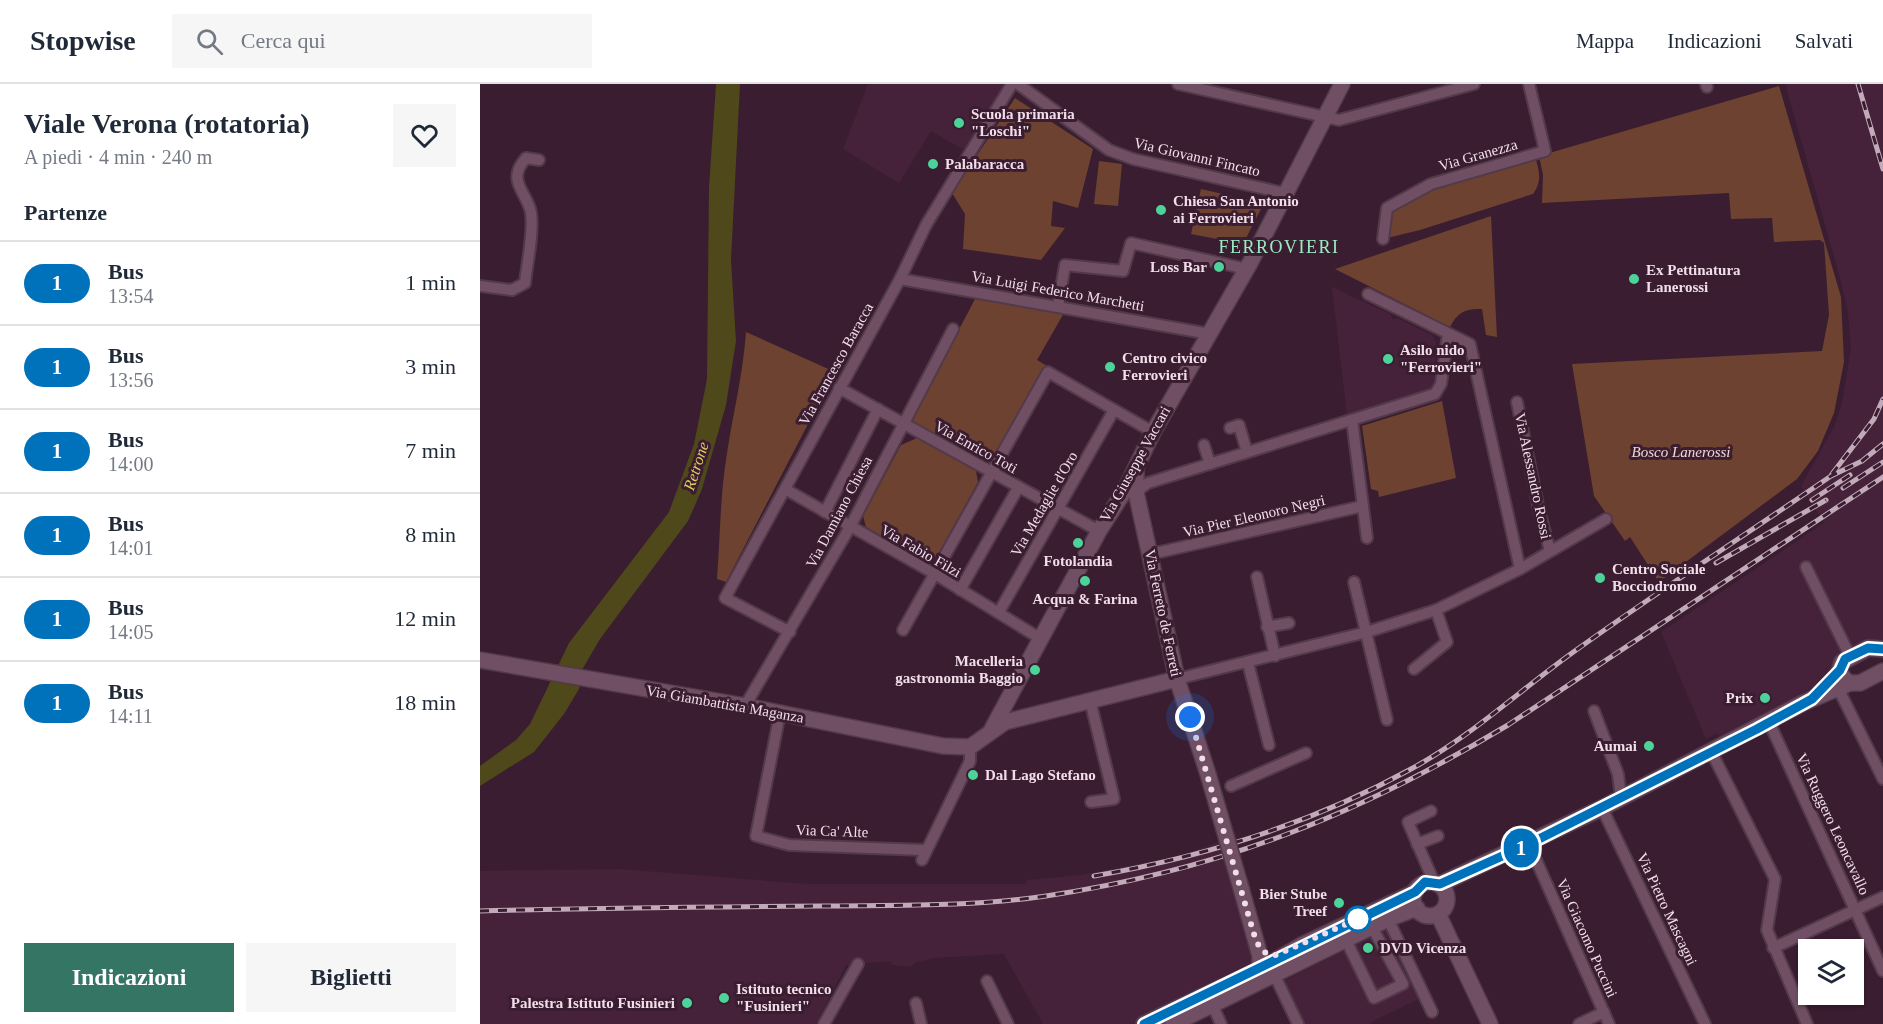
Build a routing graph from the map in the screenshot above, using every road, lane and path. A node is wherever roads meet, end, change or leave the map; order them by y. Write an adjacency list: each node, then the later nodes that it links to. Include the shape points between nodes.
1 (1012, 84): 12 (street, Via Francesco Baracca, via 926,225)
2 (1017, 84): 9 (street, Via Giovanni Fincato, via 1109,150 1133,159)
3 (1178, 84): 7 (street)
4 (1342, 84): 7 (main road, Via Giuseppe Vaccari)
5 (1474, 84): 7 (street, via 1340,120)
6 (1529, 84): 10 (street, Via Granezza, via 1545,151 1431,184 1405,198 1388,208)
7 (1325, 118): 9 (main road, Via Giuseppe Vaccari)
8 (539, 159): 13 (street, via 526,158 519,165 518,186 531,213 525,283 512,290)
9 (1284, 193): 11 (main road, Via Giuseppe Vaccari)
10 (1383, 239)
11 (1249, 266): 15 (street, via 1131,243 1123,271 1065,265); 17 (main road, Via Giuseppe Vaccari)
12 (900, 279): 15 (street, Via Luigi Federico Marchetti); 19 (street, Via Francesco Baracca)
13 (480, 286)
14 (1368, 294): 18 (street)
15 (1058, 306): 17 (street, Via Luigi Federico Marchetti)
16 (953, 329): 24 (street, Via Damiano Chiesa)
17 (1210, 334): 26 (main road, Via Giuseppe Vaccari)
18 (1448, 334): 23 (street, via 1441,384 1435,394); 45 (street, via 1470,344)
19 (838, 388): 21 (street, Via Enrico Toti); 33 (street, Via Francesco Baracca)
20 (1517, 402): 42 (street, Via Alessandro Rossi)
21 (878, 409): 24 (street, Via Enrico Toti); 37 (street)
22 (1114, 410): 26 (street); 31 (street, via 1048,372); 36 (street, Via Medaglie d'Oro)
23 (1352, 420): 28 (street); 35 (street)
24 (903, 423): 31 (street, Via Enrico Toti); 39 (street, Via Damiano Chiesa)
25 (1230, 428): 28 (street, via 1239,425)
26 (1152, 432): 30 (main road, Via Giuseppe Vaccari)
27 (1204, 445): 29 (street)
28 (1247, 452): 29 (street)
29 (1210, 464): 34 (street)
30 (1136, 468): 34 (main road, Via Ferreto de Ferreti)
31 (992, 473): 32 (street, Via Enrico Toti); 46 (street)
32 (1018, 488): 36 (street, Via Enrico Toti); 49 (street)
33 (785, 489): 37 (street, Via Fabio Filzi); 55 (street, Via Francesco Baracca, via 725,598)
34 (1130, 491): 40 (main road, Via Giuseppe Vaccari); 43 (main road, Via Ferreto de Ferreti)
35 (1363, 506): 41 (street); 43 (street, Via Pier Eleonoro Negri)
36 (1059, 511): 40 (street, Via Enrico Toti); 51 (street, Via Medaglie d'Oro)
37 (825, 512): 39 (street, Via Fabio Filzi)
38 (1606, 519): 42 (street, Via Alessandro Rossi)
39 (850, 527): 46 (street, Via Fabio Filzi); 55 (street, Via Damiano Chiesa)
40 (1099, 531): 57 (main road, Via Giuseppe Vaccari)
41 (1366, 538)
42 (1550, 551): 45 (street, Via Alessandro Rossi)
43 (1151, 554): 66 (main road, Via Ferreto de Ferreti)
44 (1806, 567): 59 (street)
45 (1520, 569): 50 (street, Via Alessandro Rossi)
46 (935, 574): 49 (street, Via Fabio Filzi); 54 (street)
47 (1257, 577): 53 (street)
48 (1354, 582): 56 (street)
49 (960, 590): 51 (street, Via Fabio Filzi)
50 (1436, 610): 56 (street, Via Alessandro Rossi); 63 (street, via 1447,642)
51 (999, 612): 57 (street, Via Fabio Filzi)
52 (1289, 623): 53 (street)
53 (1268, 627): 60 (street)
54 (903, 630)
55 (790, 632): 71 (street, Via Damiano Chiesa)
56 (1367, 632): 60 (street, Via Alessandro Rossi); 75 (street)
57 (1041, 639): 70 (main road, Via Giuseppe Vaccari)
58 (1883, 649): 59 (main road)
59 (1851, 650): 64 (main road)
60 (1275, 656): 62 (street, Via Alessandro Rossi)
61 (480, 660): 71 (main road, Via Giambattista Maganza)
62 (1248, 663): 66 (street, Via Alessandro Rossi); 78 (street)
63 (1414, 669)
64 (1840, 670): 67 (main road); 68 (main road)
65 (1883, 671): 67 (main road)
66 (1177, 679): 69 (main road, Via Alessandro Rossi); 99 (main road, Via Ferreto de Ferreti, bridge)
67 (1844, 686): 68 (main road); 82 (street)
68 (1812, 699): 76 (main road)
69 (1090, 700): 74 (main road, Via Alessandro Rossi); 85 (street, via 1113,799)
70 (1010, 701): 74 (main road, via 1014,709); 77 (main road, Via Giuseppe Vaccari)
71 (745, 706): 73 (main road, Via Giambattista Maganza)
72 (1594, 711): 84 (street, via 1618,774)
73 (780, 714): 79 (main road, Via Giambattista Maganza, via 943,746); 79 (street, Via Ca' Alte, via 756,836 789,845 923,855 970,761)
74 (1028, 715): 77 (main road, Via Alessandro Rossi)
75 (1387, 720)
76 (1769, 722): 80 (main road); 95 (street, Via Ruggero Leoncavallo)
77 (993, 729): 79 (main road)
78 (1269, 745)
79 (970, 747)
80 (1711, 751): 84 (main road); 102 (street, via 1775,879 1767,930)
81 (1306, 753): 83 (street)
82 (1883, 779)
83 (1231, 786)
84 (1621, 797): 86 (main road)
85 (1091, 802)
86 (1602, 808): 90 (main road); 122 (street, Via Pietro Mascagni)
87 (1431, 811): 89 (street, via 1408,822)
88 (1438, 836): 89 (street)
89 (1416, 844): 91 (street)
90 (1529, 844): 91 (main road); 111 (street, Via Giacomo Puccini)
91 (1440, 886): 92 (main road, via 1421,884); 96 (main road, via 1446,906)
92 (1415, 892): 94 (main road); 101 (main road)
93 (1883, 897): 95 (street)
94 (1417, 908): 96 (main road, via 1425,915); 97 (main road)
95 (1856, 910): 102 (street); 105 (street, Via Ruggero Leoncavallo)
96 (1438, 914): 119 (main road)
97 (1388, 919): 98 (main road); 110 (street)
98 (1372, 927): 100 (main road); 100 (street, via 1403,984 1374,998)
99 (1254, 935): 101 (main road, via 1270,955); 104 (main road, Via Ferreto de Ferreti); 107 (main road, via 1251,962)
100 (1346, 940): 104 (main road)
101 (1302, 945): 104 (main road)
102 (1773, 948): 123 (street)
103 (858, 964): 112 (street)
104 (1268, 971): 107 (main road); 118 (street)
105 (1883, 971)
106 (987, 981): 114 (street)
107 (1233, 987): 109 (main road); 115 (main road)
108 (916, 1003): 113 (street)
109 (1212, 1004): 116 (main road); 117 (street)
110 (1432, 1012)
111 (1604, 1012): 120 (street, Via Giacomo Puccini); 121 (street, Via Giacomo Puccini)
112 (824, 1024)
113 (921, 1024)
114 (1008, 1024)
115 (1144, 1024)
116 (1173, 1024)
117 (1221, 1024)
118 (1298, 1024)
119 (1490, 1024)
120 (1579, 1024)
121 (1609, 1024)
122 (1705, 1024)
123 (1807, 1024)

